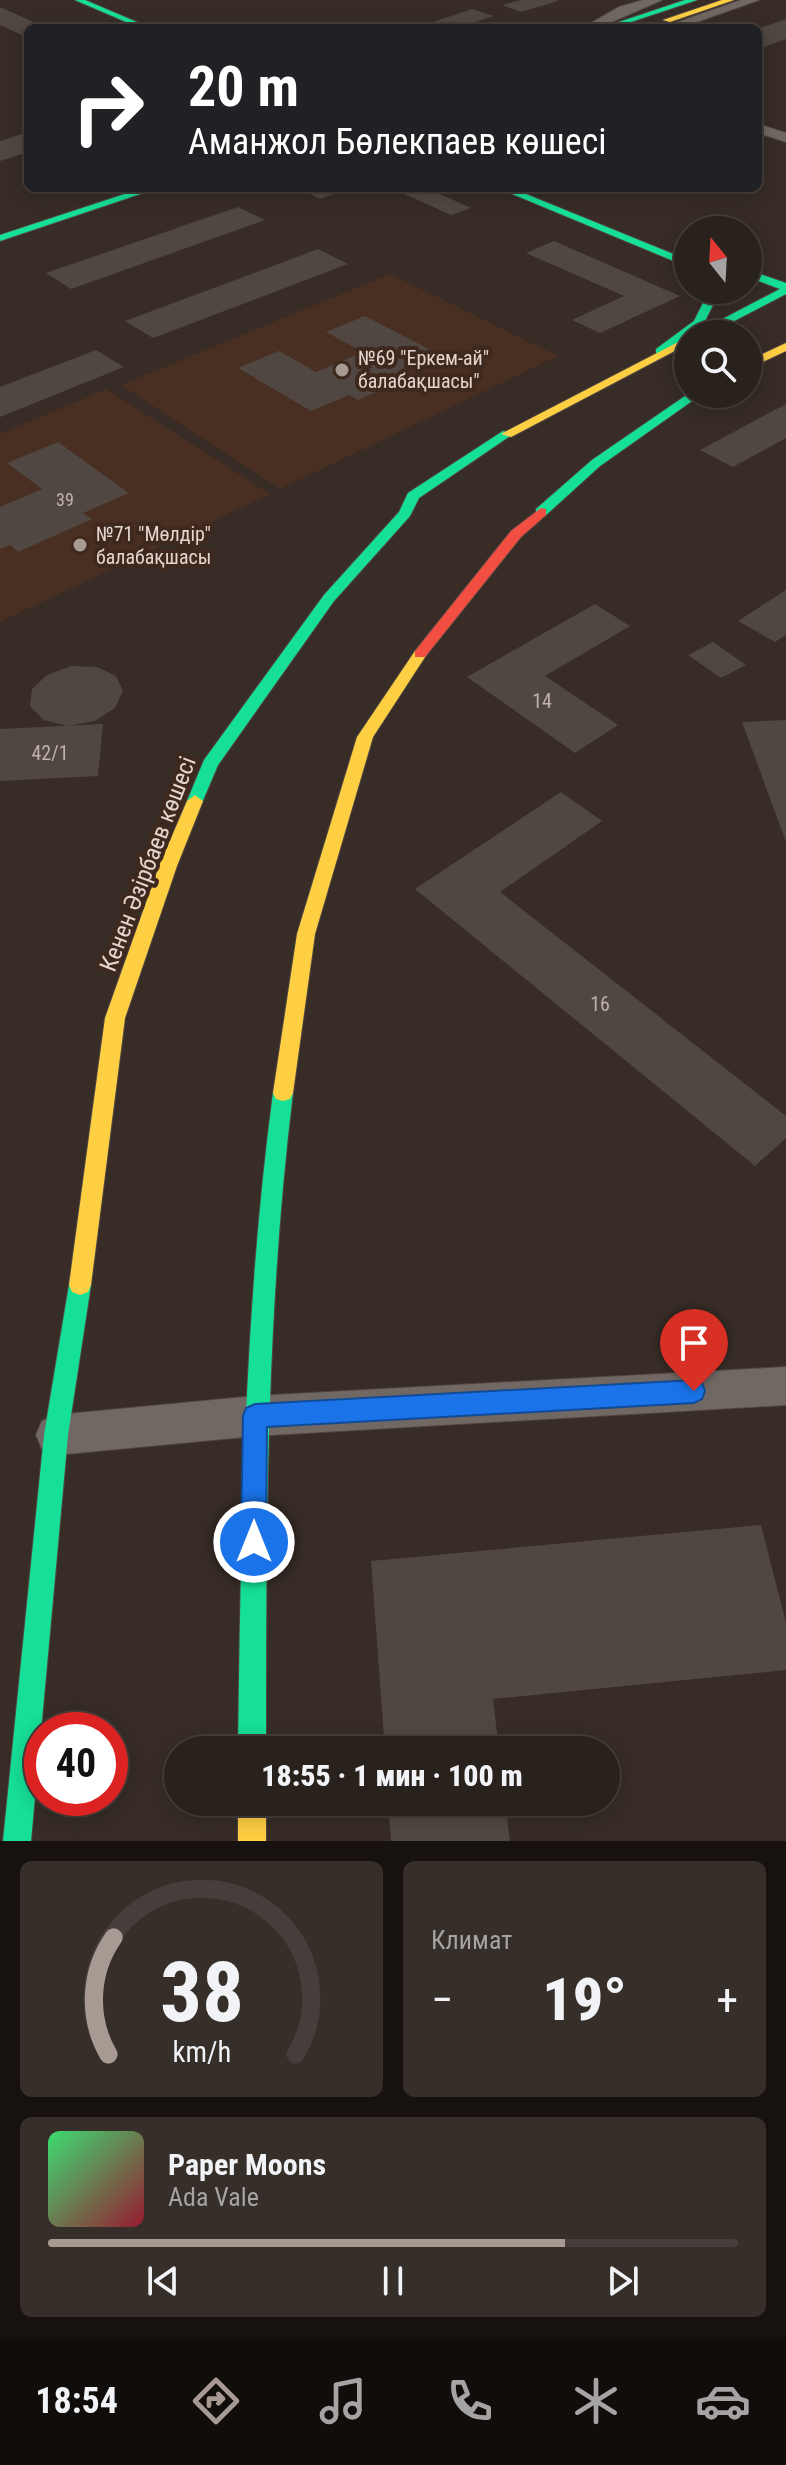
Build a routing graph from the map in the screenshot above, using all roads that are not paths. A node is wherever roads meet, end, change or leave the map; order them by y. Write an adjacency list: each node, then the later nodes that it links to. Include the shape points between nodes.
1 (56, 0): 7 (street)
2 (79, 0): 8 (street)
3 (656, 0): 9 (street)
4 (693, 0): 10 (street)
5 (730, 0): 11 (street)
6 (753, 0): 12 (street)
7 (114, 24)
8 (137, 24)
9 (596, 24)
10 (618, 24)
11 (655, 24)
12 (679, 24)
13 (762, 129): 14 (street)
14 (786, 138)
15 (87, 192): 19 (street)
16 (141, 192): 21 (street)
17 (513, 192): 20 (street)
18 (548, 192): 22 (street)
19 (0, 219)
20 (586, 222): 23 (street); 26 (street)
21 (0, 238)
22 (674, 242)
23 (674, 258)
24 (762, 262): 25 (street)
25 (776, 264)
26 (674, 269)
27 (762, 282): 29 (street)
28 (762, 291): 29 (street)
29 (782, 295): 31 (street)
30 (708, 304): 36 (street, via 699,323)
31 (729, 320)
32 (786, 346): 35 (street)
33 (674, 348): 36 (street, Кенен Әзірбаев көшесі)
34 (786, 358): 37 (street)
35 (762, 360)
36 (642, 363): 41 (street, Кенен Әзірбаев көшесі, via 505,435 413,496 405,513 329,598 210,764 115,1018)
37 (762, 364)
38 (676, 408): 40 (street, via 596,463 516,534 421,652 365,737 306,934 273,1159)
39 (786, 1386): 40 (street)
40 (255, 1416): 41 (street); 42 (street)
41 (56, 1435): 44 (street, Кенен Әзірбаев көшесі)
42 (252, 1736)
43 (252, 1816): 45 (street)
44 (17, 1841)
45 (252, 1841)

